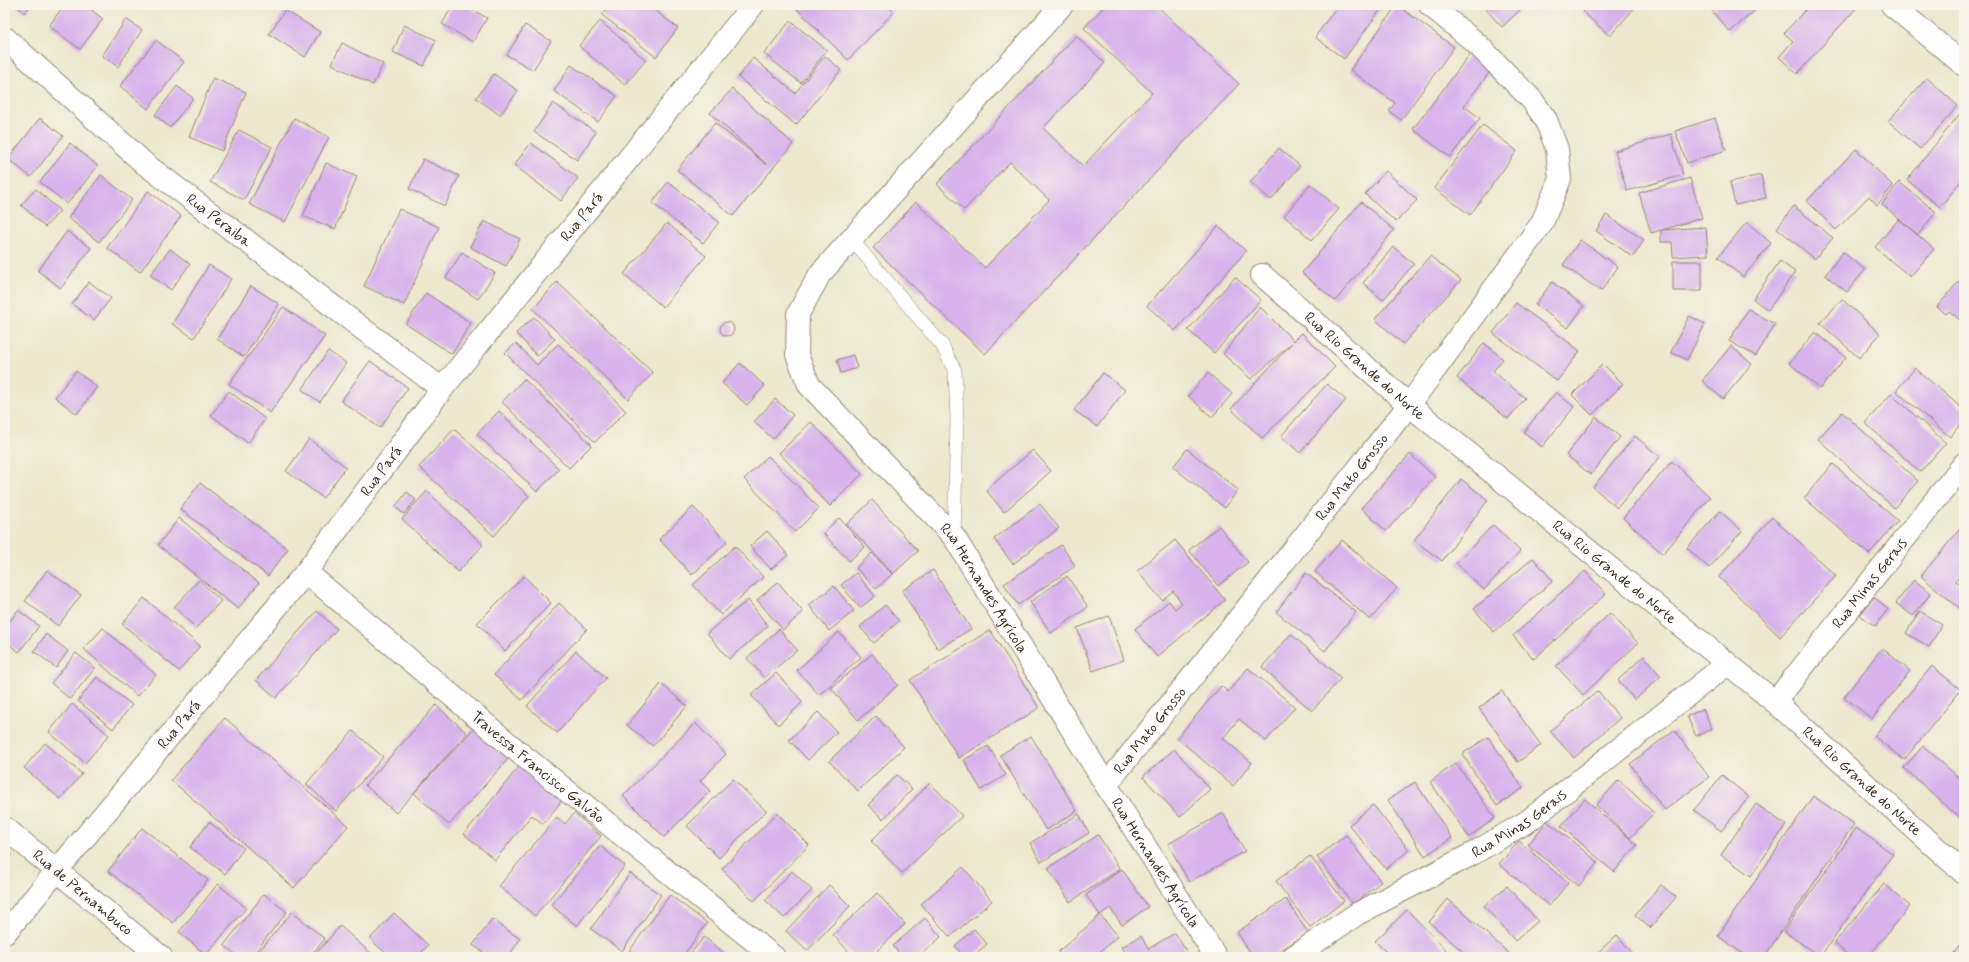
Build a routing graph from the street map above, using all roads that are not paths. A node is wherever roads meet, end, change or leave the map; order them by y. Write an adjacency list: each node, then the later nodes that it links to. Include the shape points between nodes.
1 (753, 5): 9 (street, Rua Pará)
2 (1062, 5): 7 (street, Rua Hernandes Agrícola)
3 (1430, 5): 10 (street, Rua Mato Grosso, via 1476,43 1532,100 1546,120 1557,149 1560,179 1542,222)
4 (1892, 5): 6 (street)
5 (5, 38): 9 (street, Rua Peraiba, via 145,164)
6 (1964, 65)
7 (851, 239): 12 (lane, via 942,345 955,371 957,421); 12 (street, Rua Hernandes Agrícola, via 820,274 798,314 797,355 809,385)
8 (1262, 275): 10 (street, Rua Rio Grande do Norte)
9 (442, 389): 13 (street, Rua Pará)
10 (1408, 405): 14 (street, Rua Rio Grande do Norte); 16 (street, Rua Mato Grosso)
11 (1964, 464): 15 (street, Rua Minas Gerais)
12 (954, 537): 16 (street, Rua Hernandes Agrícola)
13 (306, 572): 18 (street, Rua Pará); 22 (street, Travessa Francisco Galvão, via 516,750)
14 (1727, 664): 15 (street, Rua Rio Grande do Norte); 24 (street, Rua Minas Gerais, via 1528,821 1474,853 1357,914)
15 (1775, 702): 19 (street, Rua Rio Grande do Norte)
16 (1106, 785): 23 (street, Rua Hernandes Agrícola)
17 (5, 828): 18 (street, Rua de Pernambuco)
18 (57, 872): 20 (street, Rua Pará); 21 (street, Rua de Pernambuco)
19 (1964, 873)
20 (5, 933)
21 (161, 957)
22 (774, 957)
23 (1216, 957)
24 (1293, 957)

